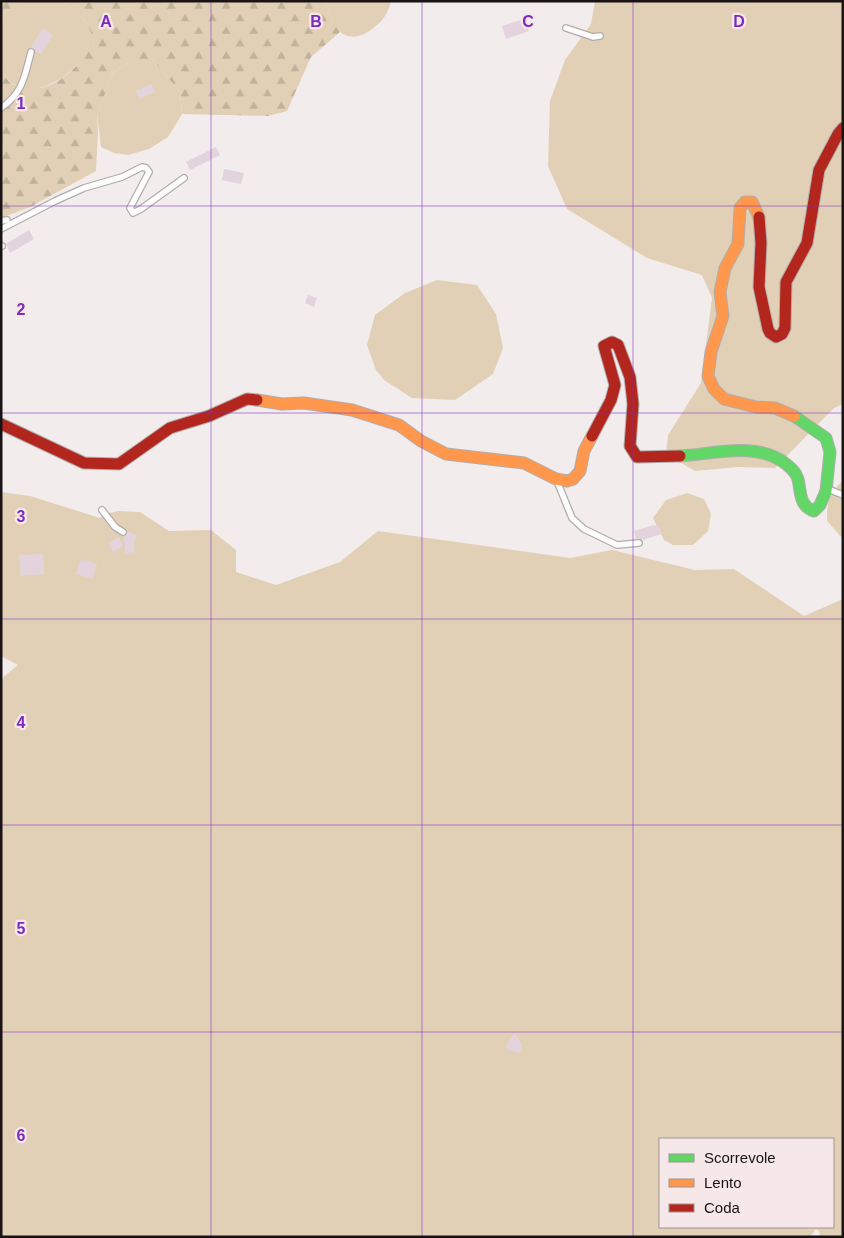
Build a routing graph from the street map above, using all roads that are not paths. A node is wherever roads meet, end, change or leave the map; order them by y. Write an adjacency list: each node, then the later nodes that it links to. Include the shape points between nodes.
1 (566, 28): 2 (lane, via 593,37)
2 (600, 36)
3 (31, 52): 4 (lane, via 24,82 16,95)
4 (1, 108)
5 (843, 128): 10 (street, via 819,170 806,243 786,282 785,328 776,337 768,329 761,300 762,248 757,210 752,202 746,202 740,208 738,244 725,268 720,292 723,316 711,352 708,376 724,400 776,408 806,423 826,438 830,452)
6 (184, 178): 7 (lane, via 133,213 130,208 149,172 142,167 122,177 84,188)
7 (1, 229)
8 (1, 424): 9 (street, via 84,463 119,464 170,428 248,400 304,403 352,410 398,425 446,454 524,464)
9 (556, 479): 10 (street, via 567,481 580,471 584,451 611,400 615,385 604,346 612,342 618,345 630,377 633,404 630,446 637,456 672,458 764,453 780,459 798,476 801,499 808,509 814,511 820,505); 14 (lane, via 572,518 584,529 618,545)
10 (826, 489): 11 (lane)
11 (843, 495)
12 (102, 510): 13 (lane)
13 (123, 532)
14 (639, 543)

